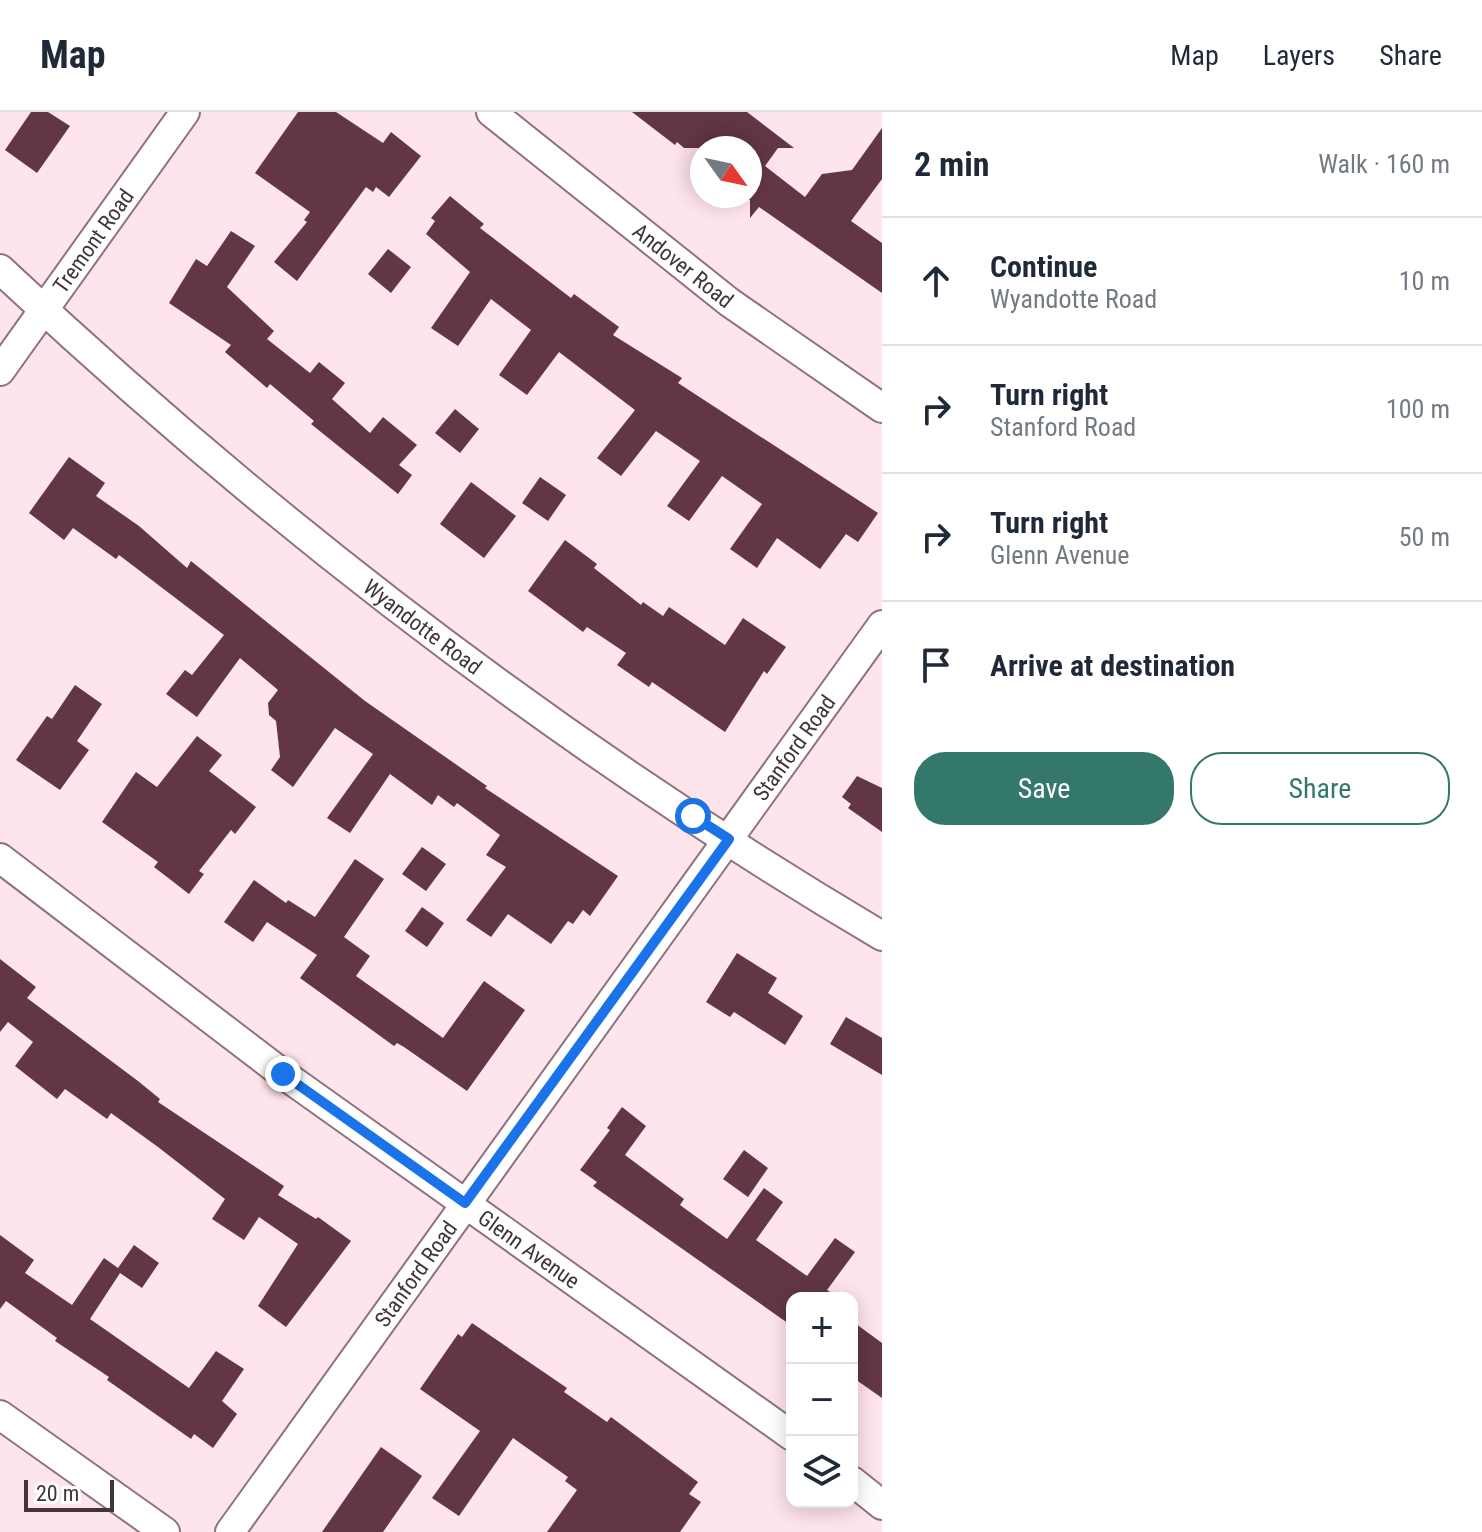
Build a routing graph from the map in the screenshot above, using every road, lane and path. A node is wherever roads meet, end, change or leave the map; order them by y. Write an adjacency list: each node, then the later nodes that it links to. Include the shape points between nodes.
1 (185, 112): 4 (street, Tremont Road)
2 (491, 112): 6 (street, Andover Road, via 729,302)
3 (0, 269): 4 (street, Wyandotte Road)
4 (43, 310): 5 (street, Tremont Road); 8 (street, Wyandotte Road, via 263,502 402,614 524,704)
5 (0, 371)
6 (882, 408)
7 (882, 625): 8 (street, Stanford Road)
8 (729, 839): 10 (street, Wyandotte Road); 11 (street, Stanford Road)
9 (0, 858): 11 (street, Glenn Avenue, via 283,1074)
10 (882, 936)
11 (465, 1203): 13 (street, Glenn Avenue); 17 (street, Stanford Road)
12 (0, 1415): 16 (street)
13 (786, 1432)
14 (858, 1486): 15 (street)
15 (882, 1505)
16 (165, 1532)
17 (230, 1532)

